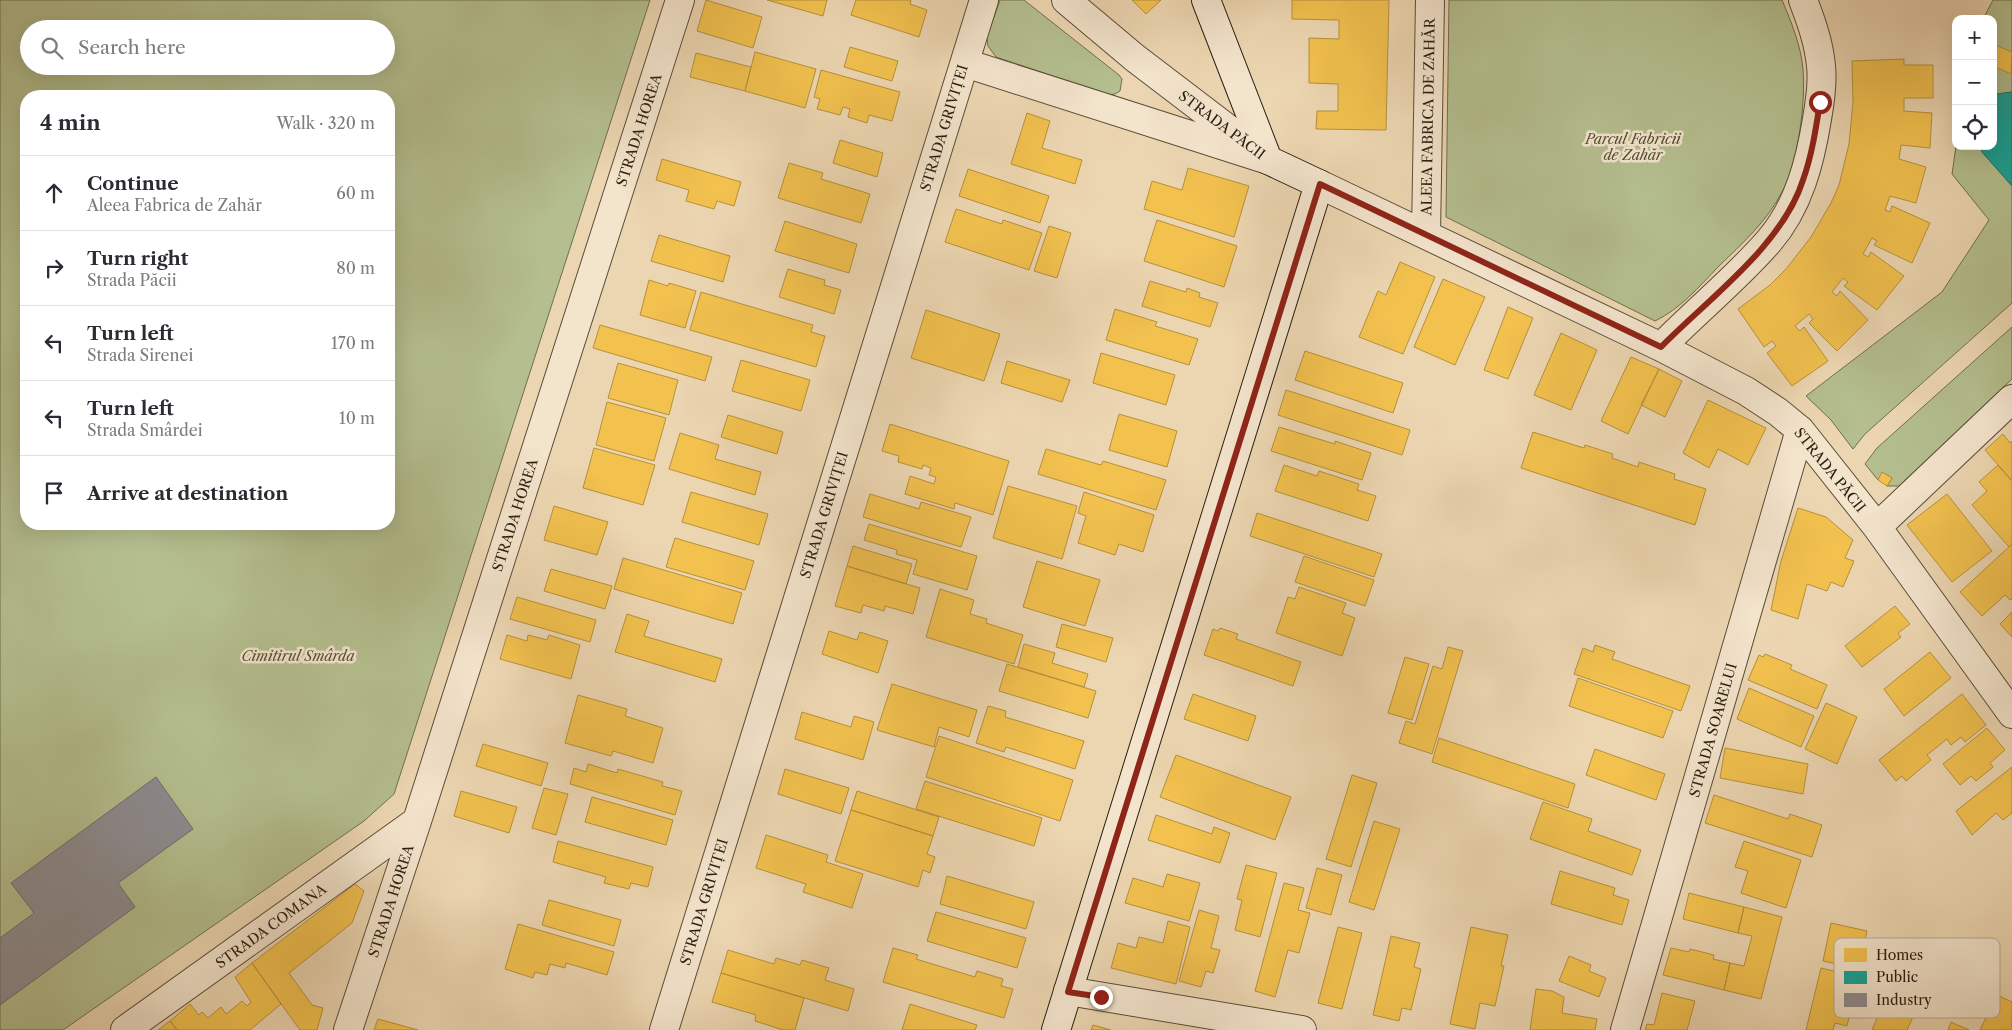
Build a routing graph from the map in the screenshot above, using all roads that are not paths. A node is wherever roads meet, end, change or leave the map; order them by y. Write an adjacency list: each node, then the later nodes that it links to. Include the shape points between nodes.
1 (680, 0): 16 (street, STRADA HOREA)
2 (984, 0): 7 (street, STRADA GRIVIȚEI)
3 (1066, 0): 8 (street, STRADA PĂCII, via 1135,58)
4 (1206, 0): 8 (street)
5 (1430, 0): 10 (street, ALEEA FABRICA DE ZAHĂR)
6 (1803, 0): 11 (street, via 1822,67 1814,139 1803,181 1788,215 1770,240)
7 (964, 63): 8 (street); 20 (street, STRADA GRIVIȚEI)
8 (1268, 160): 9 (street, STRADA PĂCII)
9 (1320, 184): 10 (street, STRADA PĂCII); 17 (street)
10 (1426, 234): 11 (street, STRADA PĂCII)
11 (1661, 347): 13 (street, STRADA PĂCII, via 1746,391)
12 (2012, 399): 14 (street)
13 (1800, 430): 14 (street, STRADA PĂCII); 23 (street, STRADA SOARELUI)
14 (1877, 527): 15 (street, STRADA PĂCII)
15 (2012, 714)
16 (417, 821): 18 (street, STRADA COMANA); 19 (street, STRADA HOREA)
17 (1068, 992): 21 (street); 22 (street)
18 (126, 1030)
19 (348, 1030)
20 (664, 1030)
21 (1056, 1030)
22 (1302, 1030)
23 (1625, 1030)

